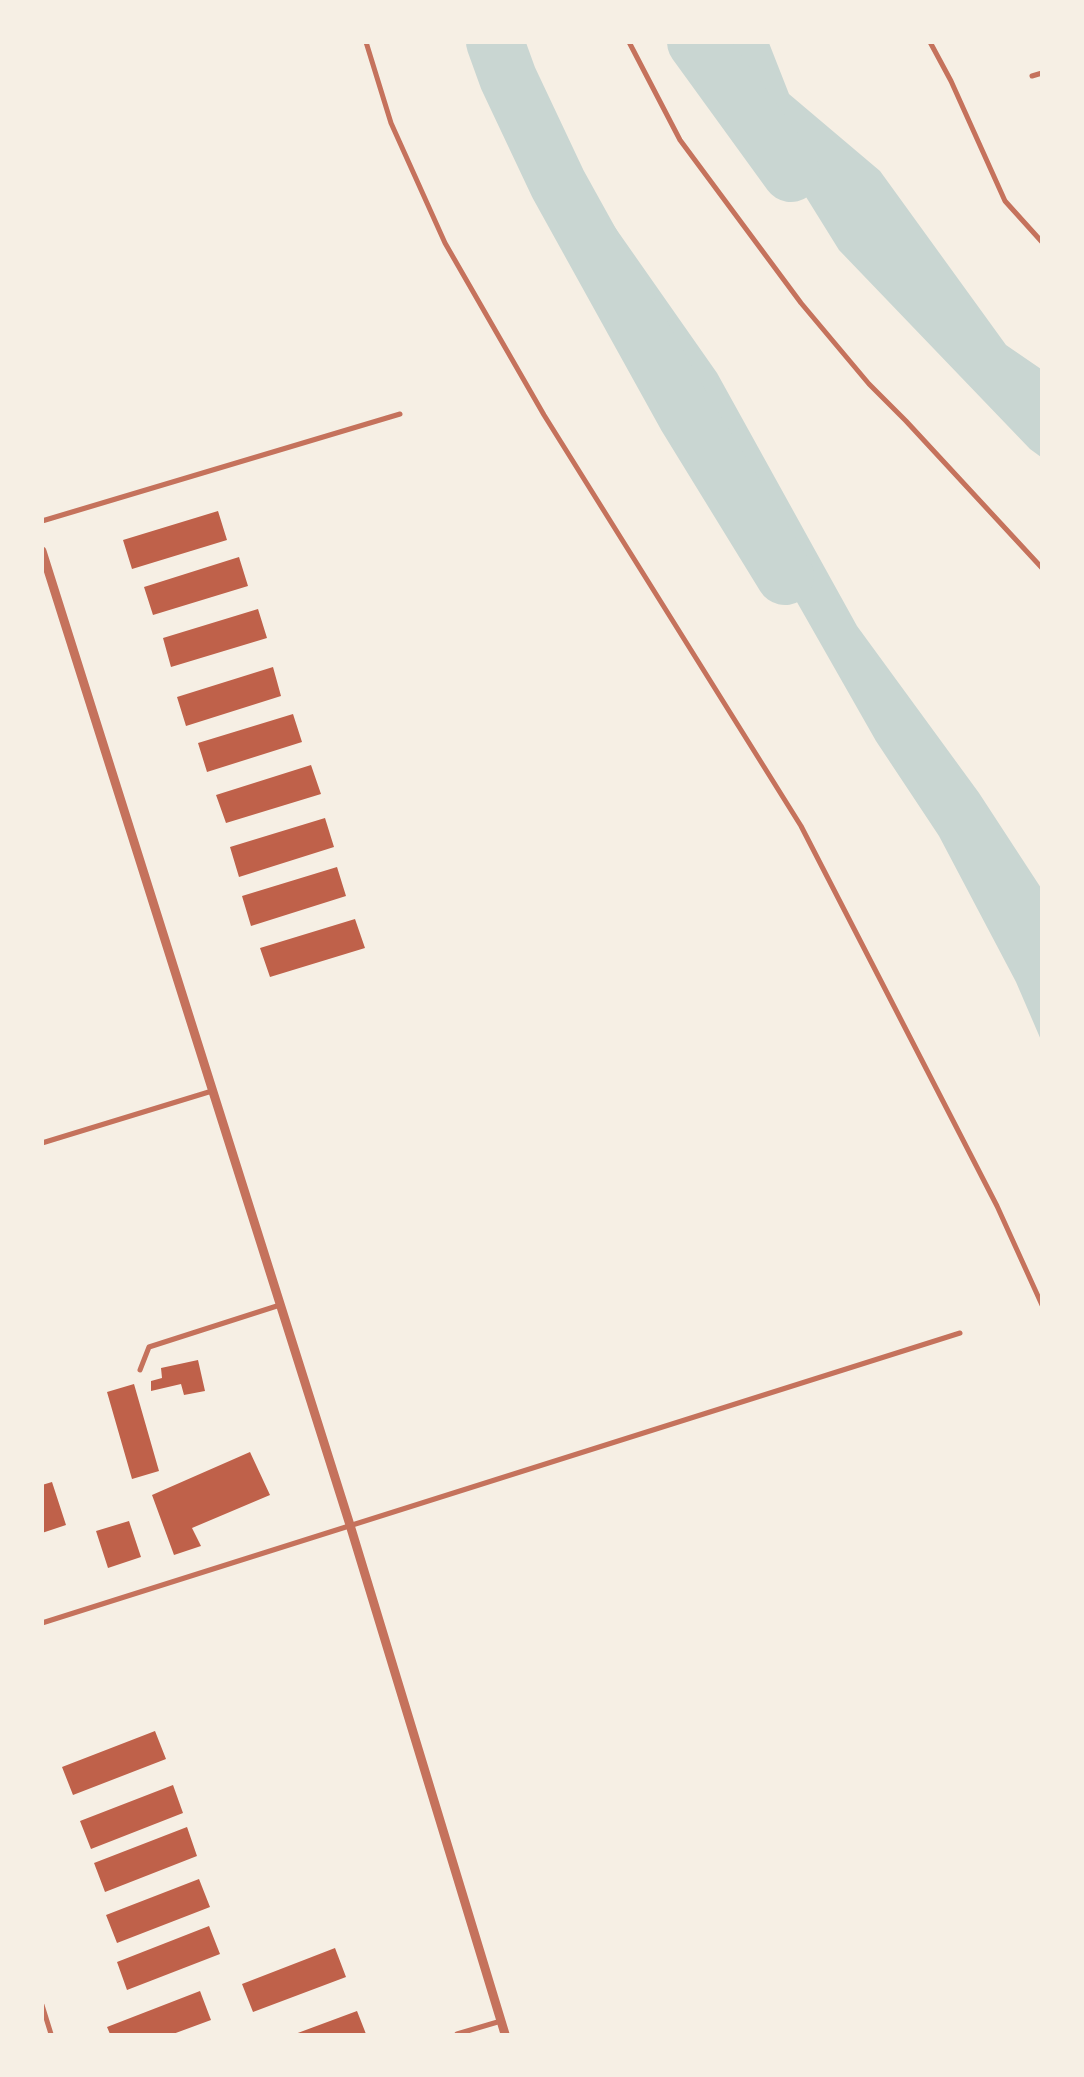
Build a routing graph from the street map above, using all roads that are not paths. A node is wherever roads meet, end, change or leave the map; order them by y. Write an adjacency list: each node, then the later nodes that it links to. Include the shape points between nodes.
1 (366, 42): 14 (street, via 391,123 445,243 544,415 801,826 998,1206)
2 (629, 42): 10 (street, via 680,140 801,303 869,384)
3 (930, 42): 6 (street, via 1005,201)
4 (1042, 73): 5 (street)
5 (1032, 76)
6 (1042, 242)
7 (400, 414): 8 (street)
8 (42, 521)
9 (42, 551): 11 (street)
10 (1042, 568)
11 (212, 1091): 12 (street); 13 (street)
12 (42, 1143)
13 (280, 1305): 16 (street, via 149,1347); 17 (street)
14 (1042, 1305)
15 (960, 1333): 17 (street)
16 (140, 1370)
17 (350, 1525): 18 (street); 20 (street)
18 (42, 1624)
19 (42, 2005): 21 (street)
20 (501, 2021): 22 (street); 23 (street)
21 (51, 2034)
22 (457, 2034)
23 (505, 2034)

